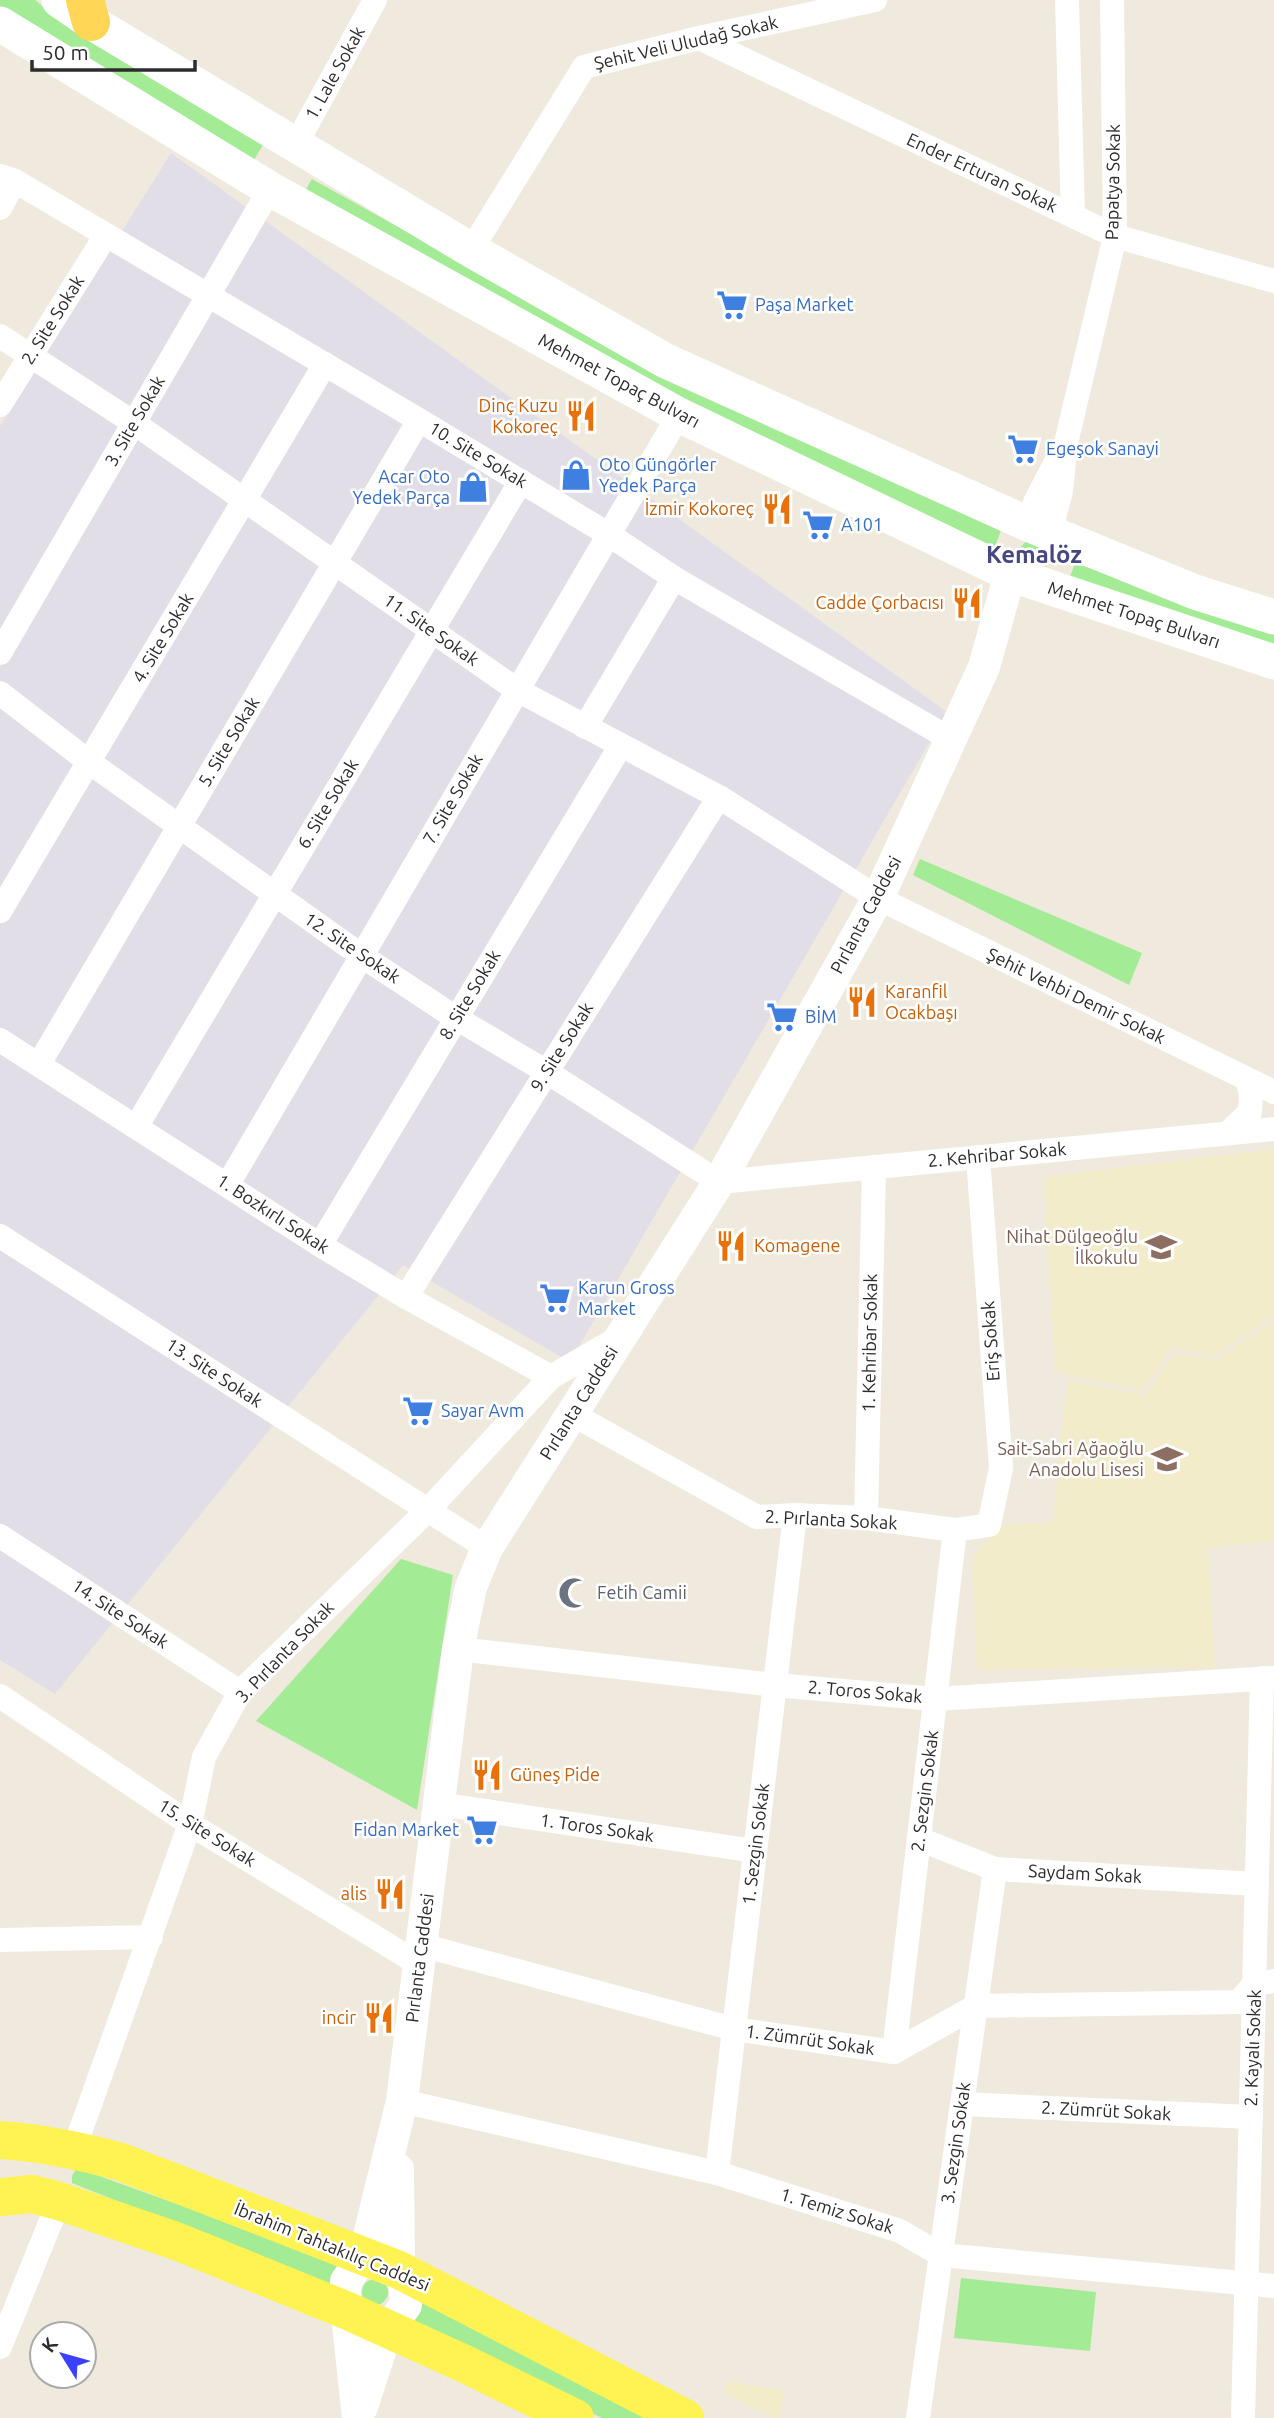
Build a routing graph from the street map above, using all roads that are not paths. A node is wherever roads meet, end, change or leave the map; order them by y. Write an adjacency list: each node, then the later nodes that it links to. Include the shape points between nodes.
1 (59, 0): 6 (main road)
2 (375, 0): 9 (street, 1. Lale Sokak)
3 (875, 0): 8 (street, Şehit Veli Uludağ Sokak)
4 (1067, 0): 13 (street)
5 (1112, 0): 15 (street, Papatya Sokak)
6 (88, 11): 9 (main road)
7 (0, 24): 11 (main road, Mehmet Topaç Bulvarı)
8 (699, 38): 13 (street, Ender Erturan Sokak); 16 (street, Şehit Veli Uludağ Sokak, via 584,67)
9 (295, 146): 11 (main road); 16 (main road)
10 (8, 179): 12 (street); 14 (street, 10. Site Sokak)
11 (270, 189): 18 (street, 3. Site Sokak); 23 (main road, Mehmet Topaç Bulvarı)
12 (0, 208)
13 (1073, 216): 15 (street, Ender Erturan Sokak)
14 (106, 235): 18 (street, 10. Site Sokak); 20 (street, 2. Site Sokak)
15 (1115, 236): 17 (street, Ender Erturan Sokak); 28 (street, Papatya Sokak, via 1066,443 1061,491)
16 (471, 250): 28 (main road, via 666,361)
17 (1274, 281)
18 (208, 295): 21 (street, 10. Site Sokak); 25 (street, 3. Site Sokak)
19 (0, 336): 20 (street, 11. Site Sokak)
20 (30, 357): 22 (street, 2. Site Sokak); 25 (street, 11. Site Sokak)
21 (326, 364): 24 (street, 10. Site Sokak); 27 (street, 4. Site Sokak)
22 (0, 405)
23 (679, 415): 29 (street, 7. Site Sokak); 32 (main road, Mehmet Topaç Bulvarı)
24 (419, 420): 26 (street, 10. Site Sokak); 30 (street, 5. Site Sokak)
25 (134, 423): 27 (street, 11. Site Sokak); 35 (street, 3. Site Sokak)
26 (521, 481): 29 (street, 10. Site Sokak); 34 (street, 6. Site Sokak)
27 (245, 499): 30 (street, 11. Site Sokak); 42 (street, 4. Site Sokak)
28 (1039, 529): 32 (main road, via 1010,542 1008,559); 32 (main road, via 1057,544 1059,559 1051,573); 33 (main road, via 1195,592)
29 (608, 534): 31 (street, 10. Site Sokak); 37 (street, 7. Site Sokak)
30 (335, 562): 34 (street, 11. Site Sokak); 44 (street, 5. Site Sokak)
31 (674, 578): 39 (street); 40 (street, 10. Site Sokak)
32 (1023, 578): 36 (main road, Mehmet Topaç Bulvarı); 40 (street, Pırlanta Caddesi)
33 (1274, 617)
34 (431, 631): 37 (street, 11. Site Sokak); 45 (street, 6. Site Sokak)
35 (0, 653)
36 (1274, 662)
37 (517, 690): 39 (street, 11. Site Sokak); 48 (street, 7. Site Sokak)
38 (0, 693): 42 (street, 12. Site Sokak)
39 (585, 727): 41 (street, 11. Site Sokak)
40 (952, 740): 46 (street, Pırlanta Caddesi)
41 (621, 745): 43 (street, 11. Site Sokak); 49 (street, 8. Site Sokak)
42 (89, 762): 44 (street, 12. Site Sokak); 47 (street, 4. Site Sokak)
43 (719, 797): 46 (street, 11. Site Sokak); 52 (street, 9. Site Sokak)
44 (179, 826): 45 (street, 12. Site Sokak); 51 (street, 5. Site Sokak)
45 (275, 894): 48 (street, 12. Site Sokak); 55 (street, 6. Site Sokak)
46 (878, 898): 53 (street, Şehit Vehbi Demir Sokak); 60 (street, Pırlanta Caddesi)
47 (0, 911)
48 (362, 956): 49 (street, 12. Site Sokak); 61 (street, 7. Site Sokak)
49 (456, 1018): 52 (street, 12. Site Sokak); 63 (street, 8. Site Sokak)
50 (0, 1040): 51 (street, 1. Bozkırlı Sokak)
51 (38, 1064): 55 (street, 1. Bozkırlı Sokak)
52 (547, 1072): 60 (street, 12. Site Sokak); 64 (street, 9. Site Sokak)
53 (1247, 1080): 54 (street, Şehit Vehbi Demir Sokak); 57 (street, via 1250,1112)
54 (1274, 1092)
55 (136, 1128): 61 (street, 1. Bozkırlı Sokak)
56 (1274, 1129): 57 (street, 2. Kehribar Sokak)
57 (1228, 1133): 58 (street, 2. Kehribar Sokak)
58 (978, 1157): 59 (street, 2. Kehribar Sokak); 71 (street, Eriş Sokak, via 1001,1468)
59 (874, 1167): 60 (street, 2. Kehribar Sokak); 70 (street, 1. Kehribar Sokak)
60 (719, 1182): 65 (street, Pırlanta Caddesi)
61 (228, 1185): 63 (street, 1. Bozkırlı Sokak)
62 (0, 1236): 68 (street, 13. Site Sokak)
63 (320, 1245): 64 (street, 1. Bozkırlı Sokak)
64 (406, 1297): 66 (street, 1. Bozkırlı Sokak)
65 (622, 1336): 66 (street, 3. Pırlanta Sokak); 67 (street, Pırlanta Caddesi)
66 (551, 1377): 68 (street, 3. Pırlanta Sokak)
67 (572, 1414): 69 (street, 2. Pırlanta Sokak, via 757,1517); 74 (street, Pırlanta Caddesi)
68 (428, 1510): 74 (street, 13. Site Sokak); 78 (street, 3. Pırlanta Sokak)
69 (795, 1516): 70 (street, 2. Pırlanta Sokak); 77 (street, 1. Sezgin Sokak)
70 (866, 1518): 72 (street, 2. Pırlanta Sokak)
71 (989, 1525): 72 (street, 2. Pırlanta Sokak)
72 (955, 1530): 80 (street, 2. Sezgin Sokak)
73 (0, 1536): 78 (street, 14. Site Sokak)
74 (487, 1548): 75 (street, Pırlanta Caddesi, via 471,1587)
75 (458, 1649): 77 (street, 2. Toros Sokak); 82 (street, Pırlanta Caddesi)
76 (1268, 1678): 80 (street, 2. Toros Sokak); 81 (street, 2. Kayalı Sokak)
77 (775, 1685): 80 (street, 2. Toros Sokak); 85 (street, 1. Sezgin Sokak)
78 (240, 1692): 83 (street, 3. Pırlanta Sokak, via 204,1757)
79 (0, 1696): 83 (street, 15. Site Sokak)
80 (935, 1699): 84 (street, 2. Sezgin Sokak)
81 (1267, 1780): 87 (street, 2. Kayalı Sokak)
82 (439, 1804): 85 (street, 1. Toros Sokak); 90 (street, Pırlanta Caddesi)
83 (190, 1824): 88 (street, 3. Pırlanta Sokak); 90 (street, 15. Site Sokak)
84 (919, 1839): 86 (street, Saydam Sokak); 94 (street, 2. Sezgin Sokak)
85 (755, 1851): 93 (street, 1. Sezgin Sokak)
86 (995, 1869): 87 (street, Saydam Sokak); 92 (street, 3. Sezgin Sokak)
87 (1257, 1884): 91 (street, 2. Kayalı Sokak)
88 (151, 1937): 89 (street); 99 (street, 3. Pırlanta Sokak)
89 (0, 1940)
90 (420, 1955): 93 (street, 1. Zümrüt Sokak); 96 (street, Pırlanta Caddesi)
91 (1264, 1982): 92 (street, 1. Zümrüt Sokak, via 1239,2001); 97 (street, 2. Kayalı Sokak)
92 (976, 2006): 94 (street, 1. Zümrüt Sokak); 95 (street, 3. Sezgin Sokak)
93 (734, 2029): 94 (street, 1. Zümrüt Sokak); 100 (street, 1. Sezgin Sokak)
94 (894, 2052)
95 (962, 2104): 97 (street, 2. Zümrüt Sokak); 103 (street, 3. Sezgin Sokak)
96 (400, 2113): 100 (street, 1. Temiz Sokak); 104 (street, Pırlanta Caddesi)
97 (1251, 2117): 105 (street, 2. Kayalı Sokak)
98 (0, 2140): 99 (main road, İbrahim Tahtakılıç Caddesi)
99 (74, 2149): 102 (main road); 104 (main road, İbrahim Tahtakılıç Caddesi, via 121,2162)
100 (717, 2174): 103 (street, 1. Temiz Sokak, via 900,2231)
101 (0, 2197): 102 (main road, via 32,2194)
102 (59, 2201): 107 (main road, via 176,2241); 109 (street)
103 (941, 2255): 105 (street, 1. Temiz Sokak); 113 (street, 3. Sezgin Sokak)
104 (382, 2263): 107 (street, Pırlanta Caddesi, via 346,2281); 108 (street, Pırlanta Caddesi, via 405,2287 406,2305); 112 (main road, İbrahim Tahtakılıç Caddesi)
105 (1247, 2283): 106 (street, 1. Temiz Sokak); 114 (street, 2. Kayalı Sokak)
106 (1274, 2286)
107 (348, 2311): 108 (main road); 110 (street, Pırlanta Caddesi)
108 (387, 2330): 110 (street, Pırlanta Caddesi); 111 (main road)
109 (0, 2347)
110 (359, 2418)
111 (575, 2418)
112 (685, 2418)
113 (918, 2418)
114 (1243, 2418)

